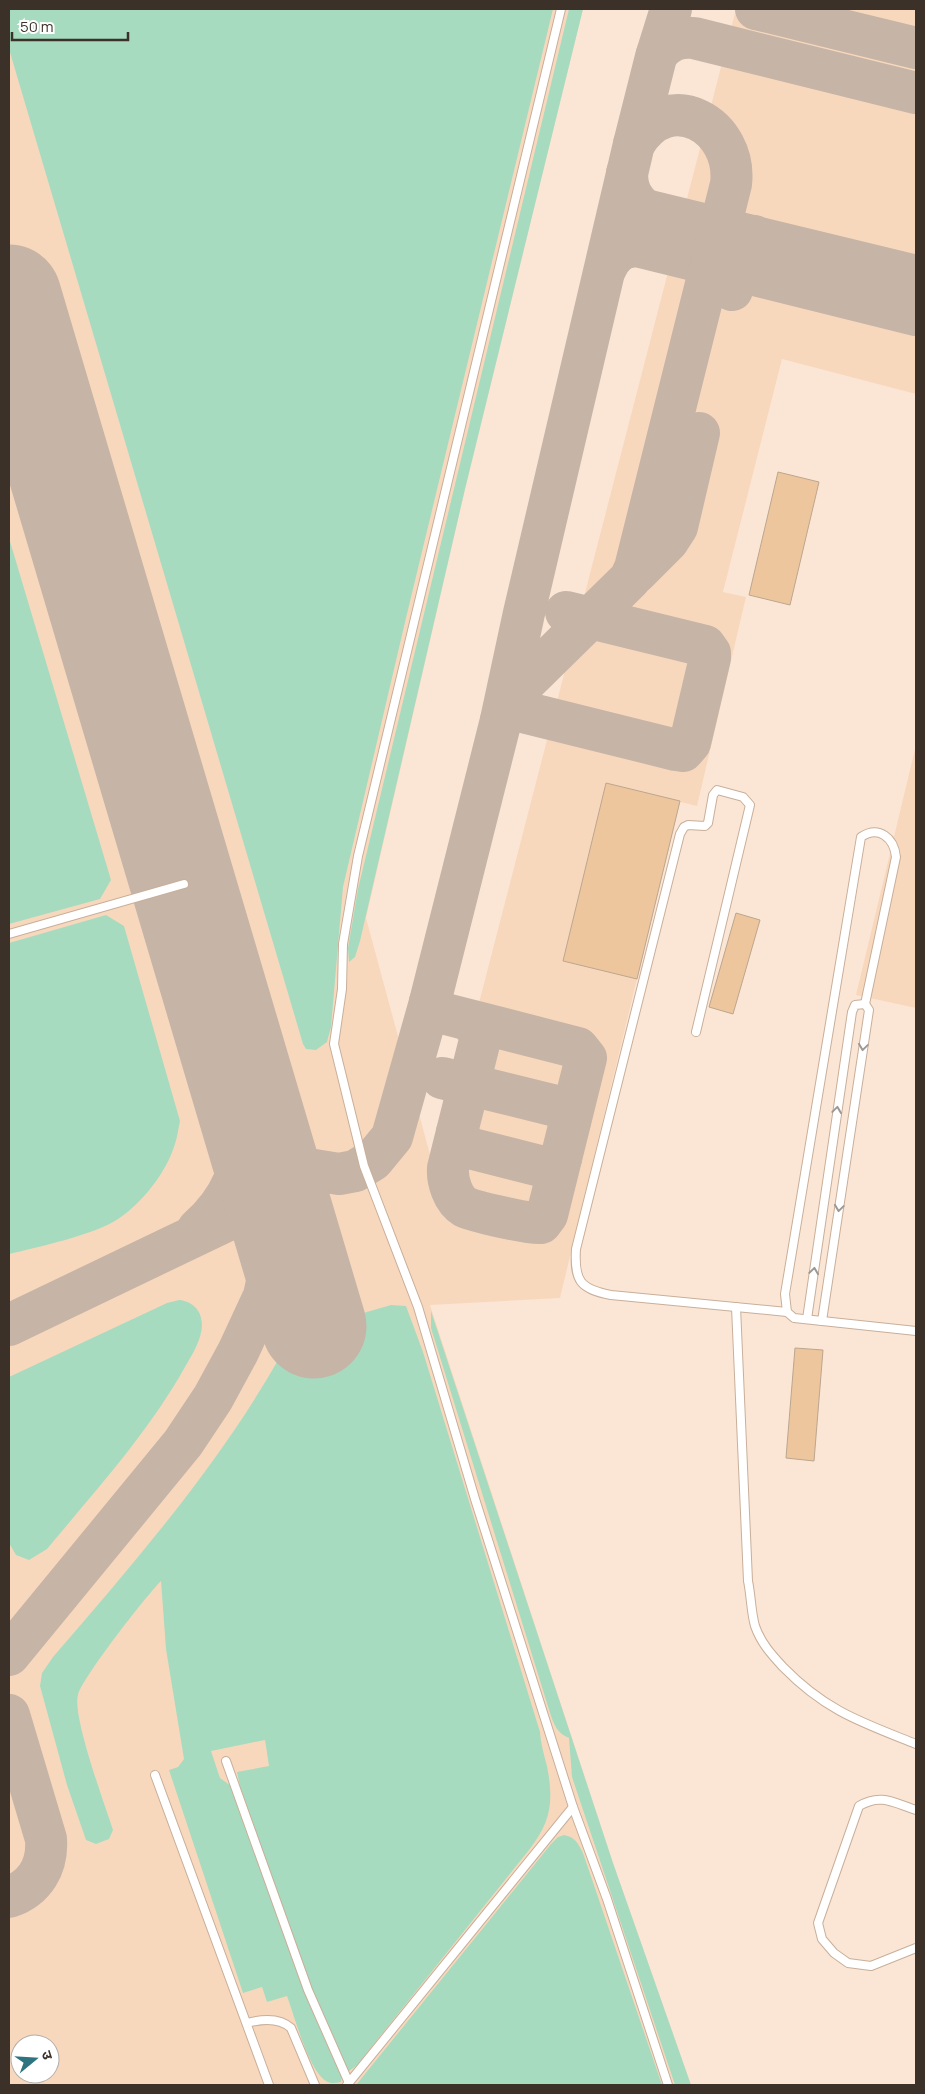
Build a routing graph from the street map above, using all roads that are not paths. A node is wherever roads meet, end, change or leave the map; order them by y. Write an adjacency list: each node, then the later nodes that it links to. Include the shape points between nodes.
1 (561, 9): 14 (lane, via 358,856 343,944 342,989 334,1044 364,1166 418,1307)
2 (184, 884): 3 (lane)
3 (9, 934)
4 (865, 1004): 7 (lane, via 896,857 888,836 876,832 868,832 861,837 785,1294); 8 (lane, one-way to 4, via 852,1012 855,1005); 9 (lane, one-way to 9, via 869,1010)
5 (696, 1032): 6 (lane, via 750,805 742,797 717,790 708,823 704,826 688,825 680,834 576,1249 575,1265 579,1282 590,1291)
6 (736, 1307): 7 (lane); 11 (lane, via 748,1581 763,1644 822,1702 849,1718)
7 (787, 1312): 8 (lane, via 794,1318)
8 (808, 1320): 9 (lane)
9 (822, 1321): 10 (lane)
10 (916, 1331)
11 (916, 1744)
12 (226, 1761): 18 (lane, via 302,1973)
13 (155, 1775): 17 (lane)
14 (573, 1807): 18 (lane); 21 (lane)
15 (916, 1810): 16 (lane, via 882,1798 870,1799 859,1806 818,1922 822,1939 834,1954 848,1963 871,1966)
16 (916, 1948)
17 (248, 2023): 19 (lane); 20 (lane, via 273,2020 284,2022 291,2028)
18 (348, 2084)
19 (269, 2085)
20 (315, 2085)
21 (668, 2085)

